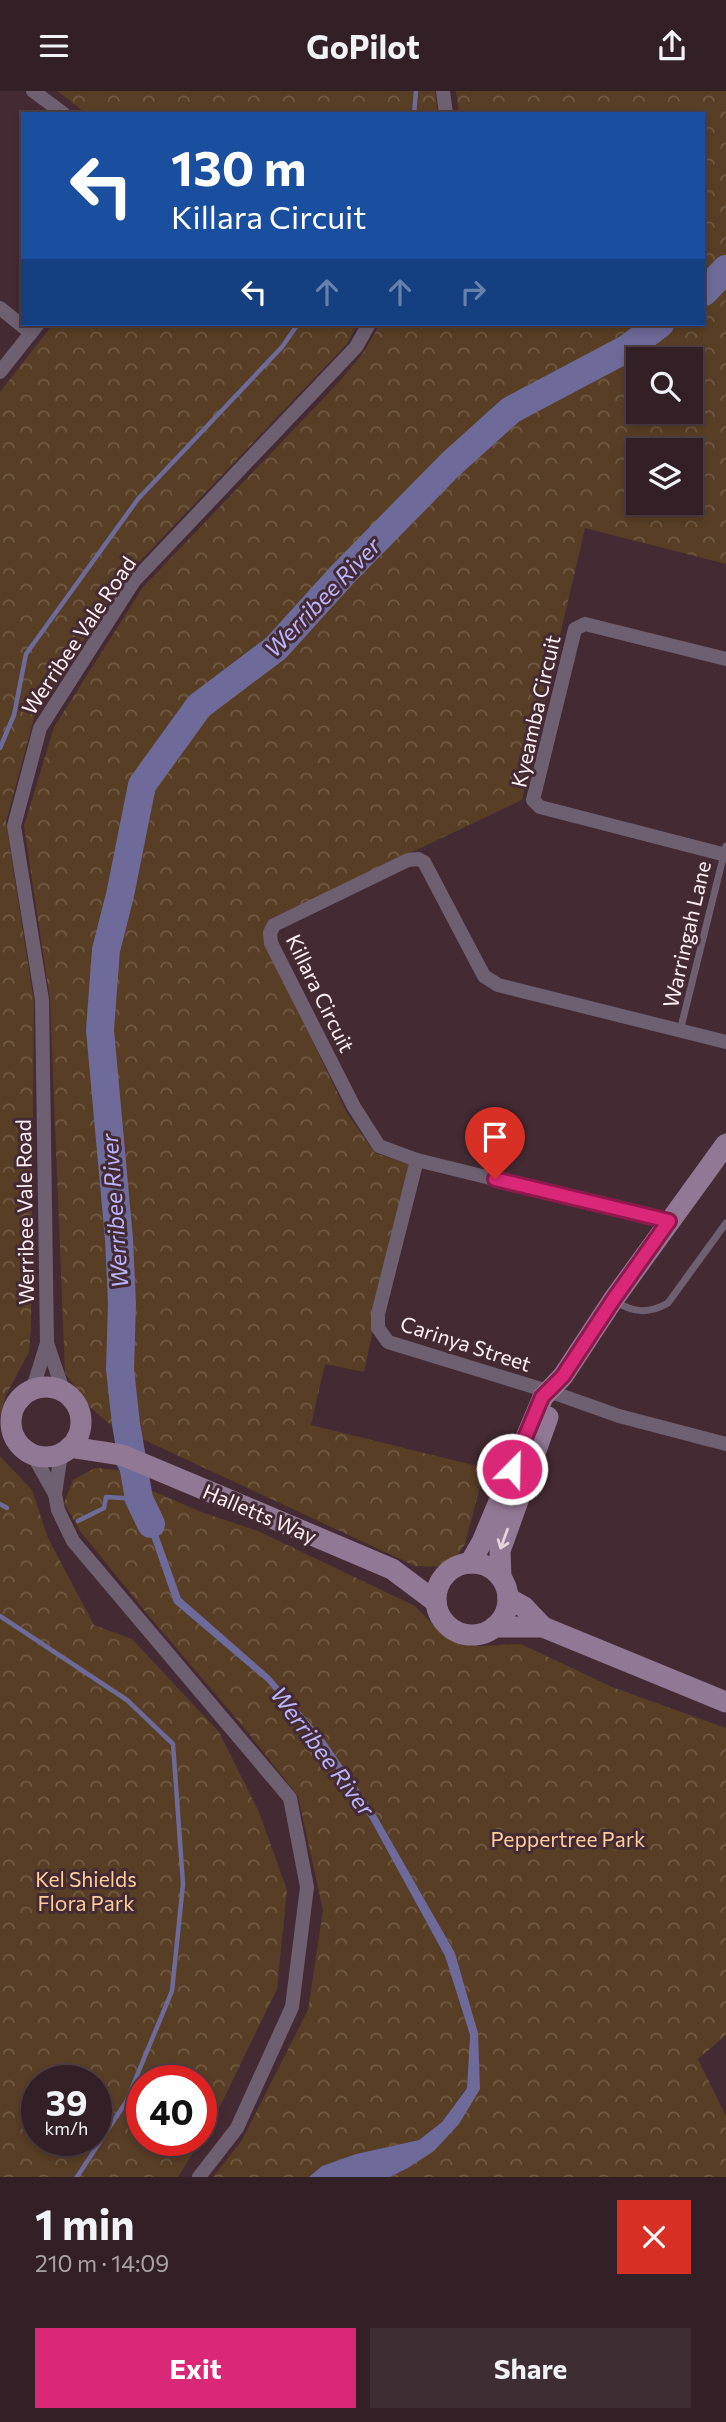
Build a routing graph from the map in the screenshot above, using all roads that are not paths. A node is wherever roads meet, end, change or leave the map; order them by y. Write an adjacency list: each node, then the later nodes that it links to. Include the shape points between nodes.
1 (33, 91): 3 (street)
2 (443, 91): 4 (street)
3 (61, 112)
4 (446, 112)
5 (0, 308): 6 (street)
6 (21, 321)
7 (368, 326): 19 (street, Werribee Vale Road, via 355,347 134,581 40,728 14,826 42,1000)
8 (35, 329): 9 (street)
9 (0, 372)
10 (726, 659): 11 (street, Kyeamba Circuit, via 585,624 576,629 533,800 540,807)
11 (725, 851): 12 (lane, Warringah Lane)
12 (681, 1031): 13 (street, Killara Circuit); 15 (street, Killara Circuit, via 499,985 484,976 424,862 418,859 274,925 271,943 354,1107 379,1146)
13 (726, 1042)
14 (726, 1144): 16 (street)
15 (417, 1160): 16 (street, Killara Circuit); 20 (street, Carinya Street, via 378,1314 383,1337)
16 (669, 1221): 18 (street)
17 (726, 1223): 18 (lane, via 668,1304 657,1310 628,1310)
18 (613, 1300): 20 (street)
19 (47, 1343): 21 (street, Werribee Vale Road); 22 (street, Werribee Vale Road)
20 (555, 1388): 25 (street, via 620,1416); 30 (street, via 542,1397); 33 (street, one-way to 33, via 500,1551)
21 (64, 1393): 22 (street, via 43,1388); 23 (street)
22 (17, 1396): 24 (street)
23 (81, 1417): 26 (street, via 80,1428); 28 (street, Halletts Way, via 92,1432)
24 (6, 1425): 27 (street)
25 (726, 1444)
26 (65, 1450): 27 (street, via 52,1457); 28 (street, Halletts Way); 29 (street)
27 (33, 1455): 29 (street)
28 (122, 1455): 32 (street, Halletts Way)
29 (55, 1494): 39 (street, via 73,1541 290,1798 307,1887 292,2007 237,2128)
30 (470, 1563): 31 (street); 33 (street, via 482,1564)
31 (449, 1570): 32 (street); 35 (street, via 441,1579)
32 (399, 1573): 35 (street)
33 (501, 1577): 34 (street)
34 (508, 1598): 36 (street); 37 (street)
35 (436, 1602): 36 (street, via 444,1622 463,1634)
36 (494, 1627): 37 (street)
37 (543, 1627): 38 (street)
38 (726, 1702)
39 (199, 2177)

